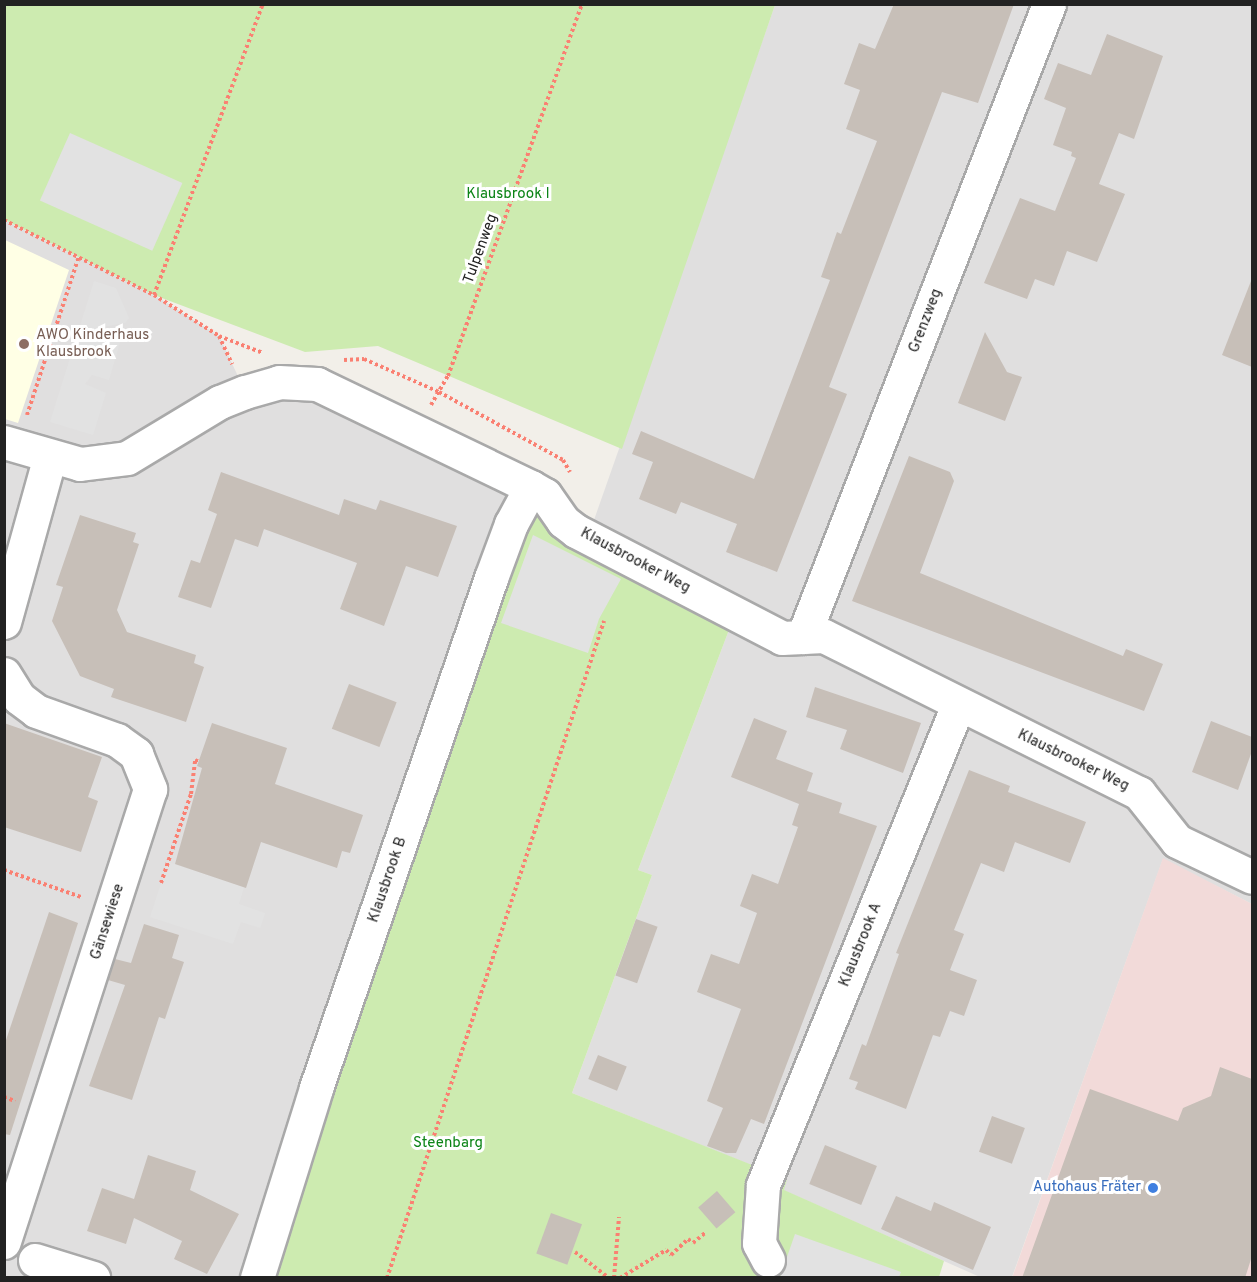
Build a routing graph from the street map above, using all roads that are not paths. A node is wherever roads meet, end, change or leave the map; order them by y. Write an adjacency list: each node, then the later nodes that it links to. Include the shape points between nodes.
1 (1049, 4): 6 (street, Grenzweg)
2 (10, 444): 3 (street, Klausbrooker Weg)
3 (50, 456): 4 (street, Klausbrooker Weg, via 80,464 127,458 220,402 245,392 279,382 317,384); 5 (street)
4 (531, 487): 6 (street, Klausbrooker Weg, via 545,495 563,521 576,531 782,638); 14 (street, Klausbrook B, via 511,524 491,579 316,1088)
5 (4, 622)
6 (803, 638): 8 (street, Klausbrooker Weg, via 824,636)
7 (4, 674): 10 (street, Gänsewiese, via 19,698 36,711 117,741 136,754 150,789)
8 (958, 705): 9 (street, Klausbrooker Weg, via 1139,793 1177,841); 12 (street, Klausbrook A, via 763,1185 759,1243)
9 (1252, 877)
10 (4, 1242)
11 (35, 1260): 13 (street)
12 (768, 1260)
13 (93, 1278)
14 (257, 1278)

